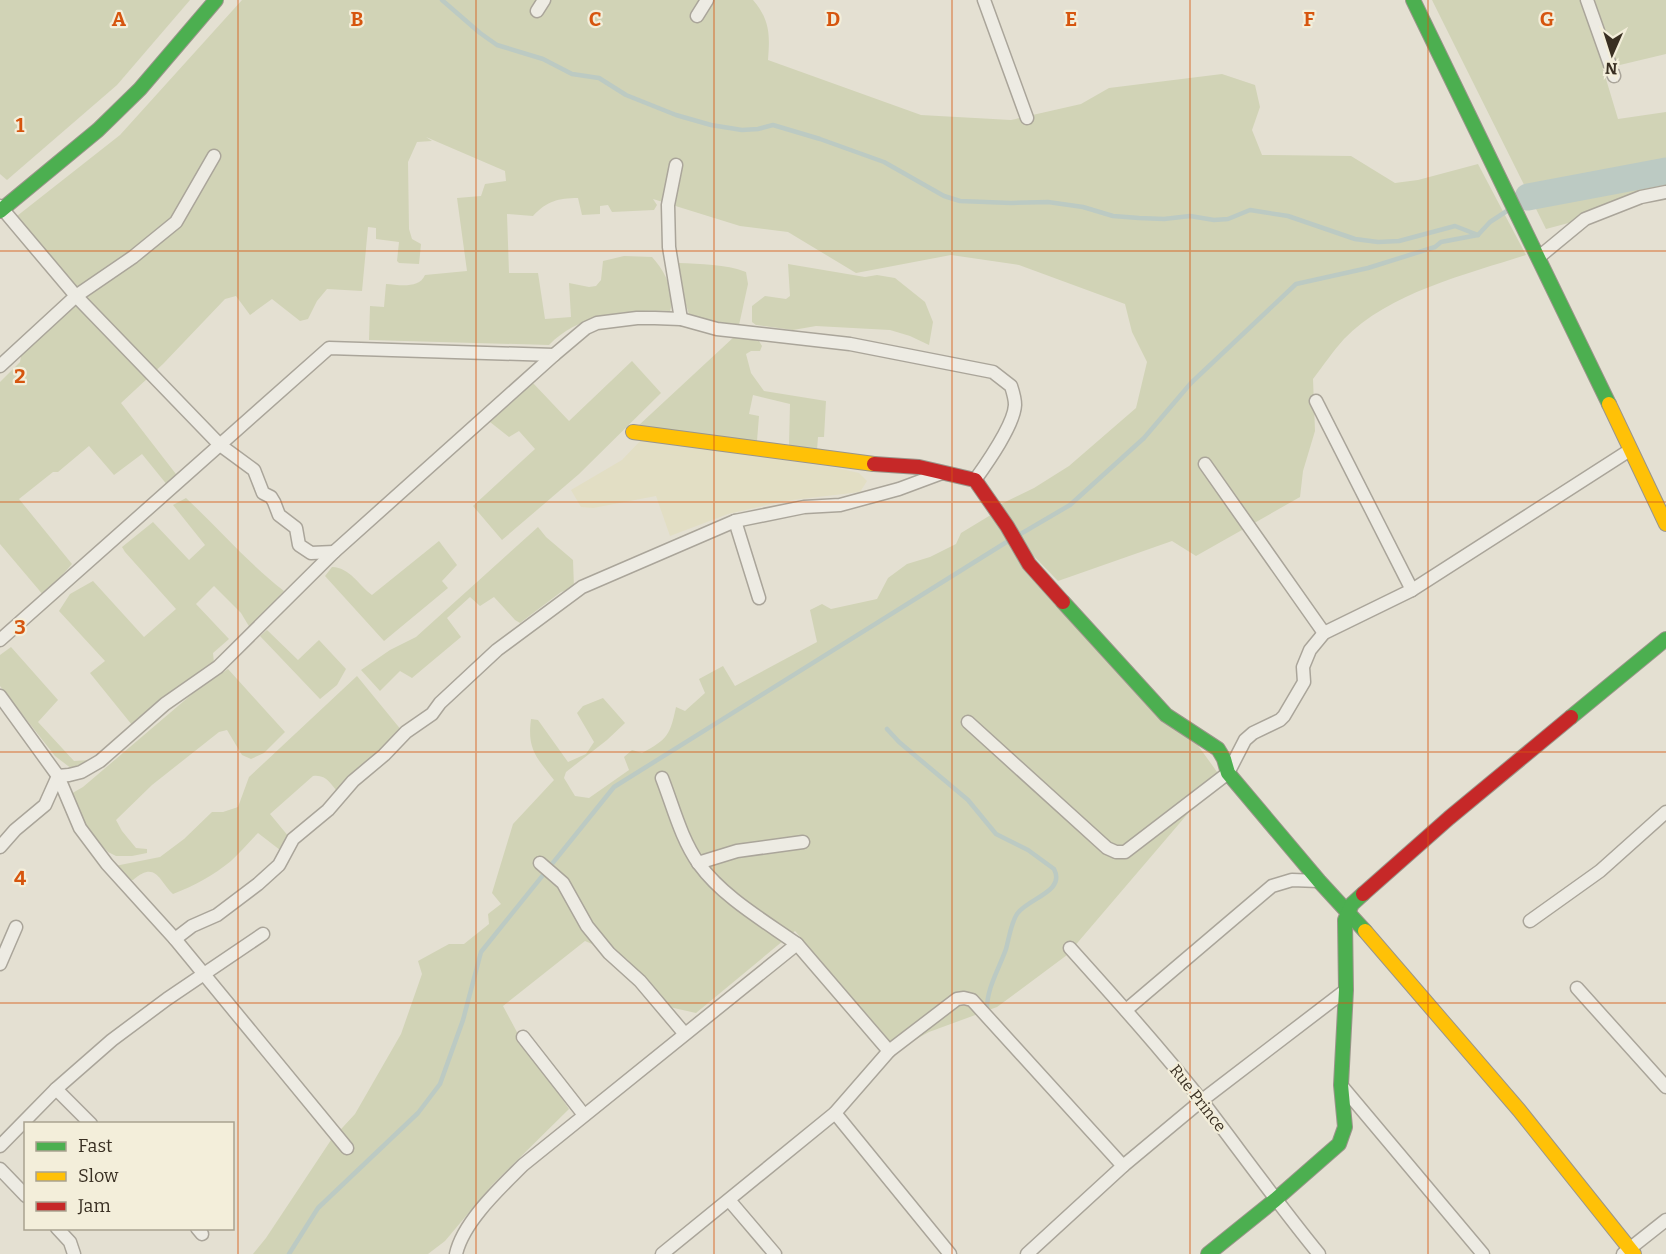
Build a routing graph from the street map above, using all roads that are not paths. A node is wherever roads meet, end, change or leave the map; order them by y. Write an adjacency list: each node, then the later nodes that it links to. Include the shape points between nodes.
1 (216, 0): 12 (street, via 140,89 98,130)
2 (707, 0): 6 (street)
3 (984, 0): 8 (street)
4 (1413, 0): 13 (street)
5 (1587, 0): 7 (street)
6 (697, 16)
7 (1614, 76)
8 (1026, 118)
9 (214, 156): 14 (street, via 176,222)
10 (676, 165): 15 (street, via 668,205 669,247)
11 (1666, 192): 13 (street, via 1641,197 1585,219)
12 (1, 209): 14 (street)
13 (1539, 257): 21 (street)
14 (76, 296): 17 (street); 20 (street)
15 (681, 319): 16 (street, via 637,318 597,323); 24 (street, via 717,329 850,344 993,372 1011,386 1015,407 1001,440)
16 (554, 356): 20 (street, via 330,348); 27 (street)
17 (0, 366)
18 (1316, 401): 28 (street)
19 (633, 432): 23 (street, via 857,464)
20 (220, 445): 27 (street, via 254,470 279,515 296,528 298,545 311,553); 32 (street)
21 (1630, 450): 26 (street); 28 (street)
22 (1205, 464): 30 (street)
23 (943, 472): 24 (street); 25 (street, via 840,505 804,507)
24 (975, 480): 35 (street, via 1029,564 1166,715 1218,749)
25 (735, 521): 29 (street); 48 (street, via 582,587 497,650 293,839 279,865 217,915)
26 (1666, 524)
27 (334, 552): 36 (street, via 218,667 165,704 99,761 81,772)
28 (1412, 590): 30 (street)
29 (759, 598)
30 (1324, 633): 35 (street, via 1310,650 1303,667 1304,682 1288,711 1245,740)
31 (1666, 639): 44 (street, via 1449,818)
32 (0, 640)
33 (0, 696): 36 (street)
34 (968, 722): 35 (street, via 1116,852 1132,848)
35 (1228, 773): 43 (street)
36 (58, 776): 40 (street, via 45,805); 48 (street, via 80,828)
37 (662, 778): 42 (street)
38 (1666, 812): 45 (street, via 1600,871)
39 (803, 842): 42 (street, via 737,852)
40 (0, 847)
41 (540, 863): 56 (street, via 563,883 587,926 609,953)
42 (698, 863): 49 (street, via 730,895)
43 (1319, 881): 44 (street); 55 (street, via 1293,880 1272,886)
44 (1348, 911): 54 (street); 75 (street, via 1519,1110)
45 (1530, 921)
46 (15, 927): 51 (street)
47 (263, 934): 52 (street)
48 (175, 939): 52 (street)
49 (796, 944): 56 (street); 58 (street)
50 (1070, 948): 55 (street, Rue Prince)
51 (0, 964)
52 (203, 975): 61 (street, via 112,1040); 67 (street)
53 (1577, 988): 60 (street)
54 (1346, 990): 59 (street); 62 (street)
55 (1126, 1010): 62 (street, Rue Prince)
56 (684, 1033): 64 (street)
57 (524, 1037): 64 (street)
58 (888, 1052): 63 (street); 68 (street, via 957,999 972,1000)
59 (1341, 1085): 72 (street, via 1345,1127 1340,1144); 84 (street)
60 (1666, 1087)
61 (56, 1089): 65 (street); 66 (street)
62 (1201, 1101): 68 (street); 72 (street, Rue Prince)
63 (836, 1113): 71 (street); 80 (street)
64 (584, 1115): 77 (street, via 487,1201)
65 (89, 1122)
66 (0, 1146)
67 (347, 1148)
68 (1123, 1166): 81 (street)
69 (0, 1169): 70 (street)
70 (24, 1194)
71 (729, 1200): 78 (street); 79 (street)
72 (1275, 1200): 82 (street); 83 (street, Rue Prince)
73 (1666, 1220): 75 (street)
74 (59, 1230): 76 (street, via 70,1242)
75 (1629, 1252)
76 (74, 1254)
77 (456, 1254)
78 (662, 1254)
79 (775, 1254)
80 (950, 1254)
81 (1027, 1254)
82 (1208, 1254)
83 (1319, 1254)
84 (1484, 1254)

